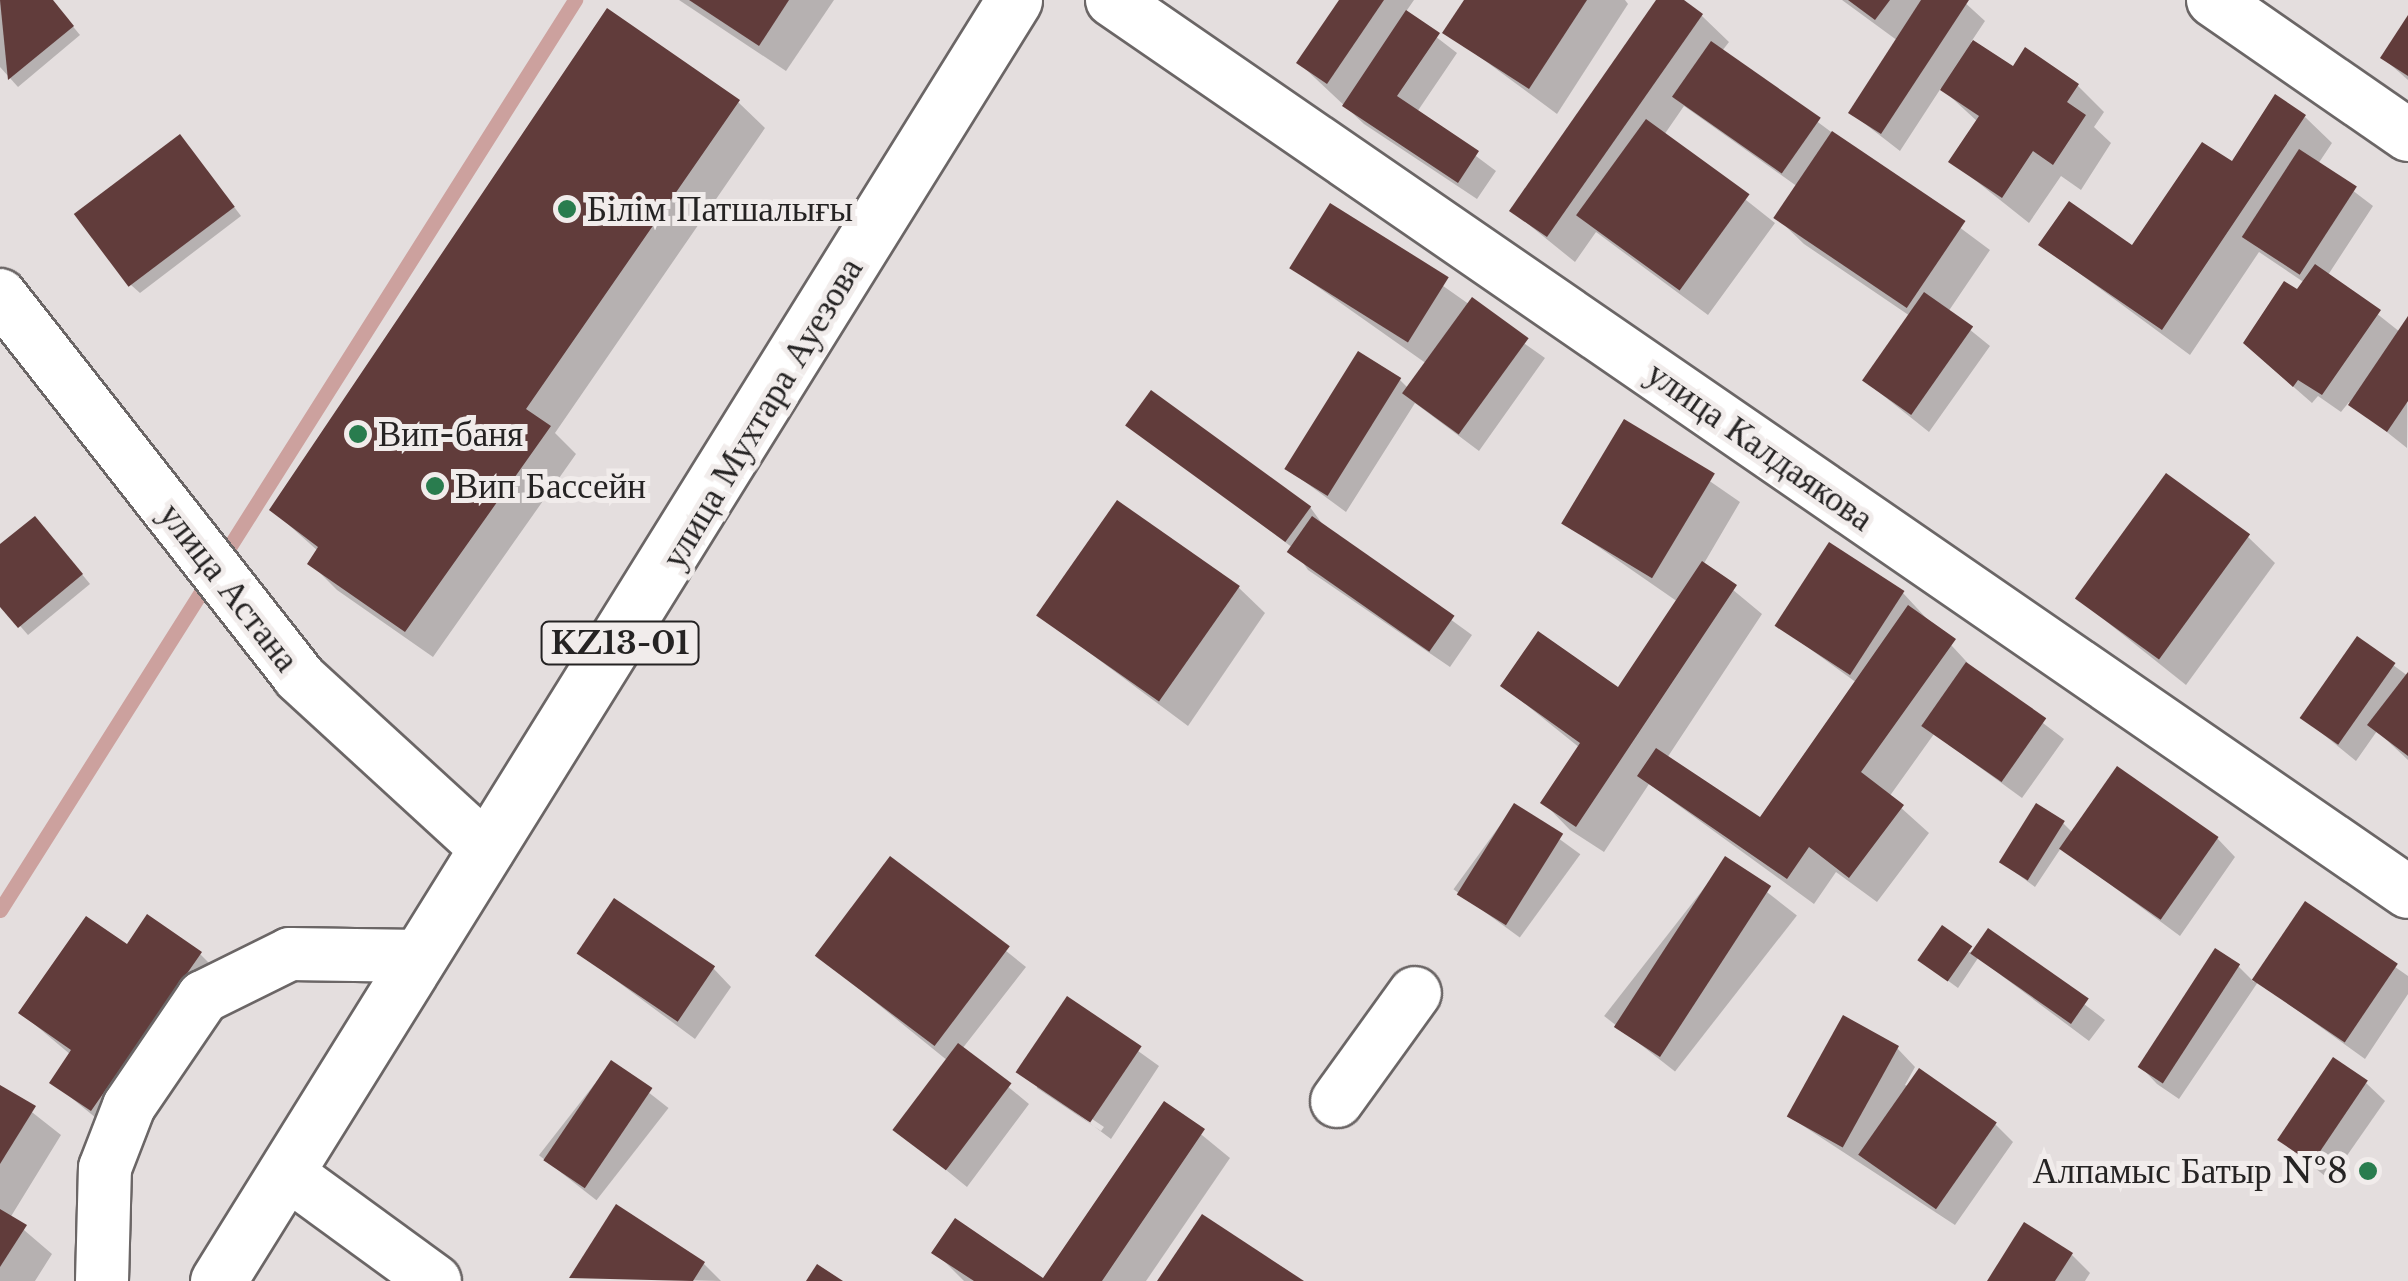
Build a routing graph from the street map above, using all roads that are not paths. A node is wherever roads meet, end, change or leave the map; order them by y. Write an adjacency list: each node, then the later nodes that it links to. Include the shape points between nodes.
1 (1014, 0): 6 (main road, улица Мухтара Ауезова / KZ13-01)
2 (1112, 0): 7 (street, улица Калдаякова)
3 (2213, 0): 4 (street)
4 (2408, 135)
5 (0, 295): 6 (street, улица Астана, via 299,677)
6 (488, 850): 8 (main road, улица Мухтара Ауезова / KZ13-01)
7 (2408, 892)
8 (420, 956): 11 (main road, улица Мухтара Ауезова / KZ13-01); 12 (street, via 290,954 203,998 128,1106 105,1168)
9 (1415, 993): 10 (street)
10 (1337, 1101)
11 (287, 1173): 13 (main road, улица Мухтара Ауезова / KZ13-01); 14 (street)
12 (102, 1281)
13 (218, 1281)
14 (434, 1281)

